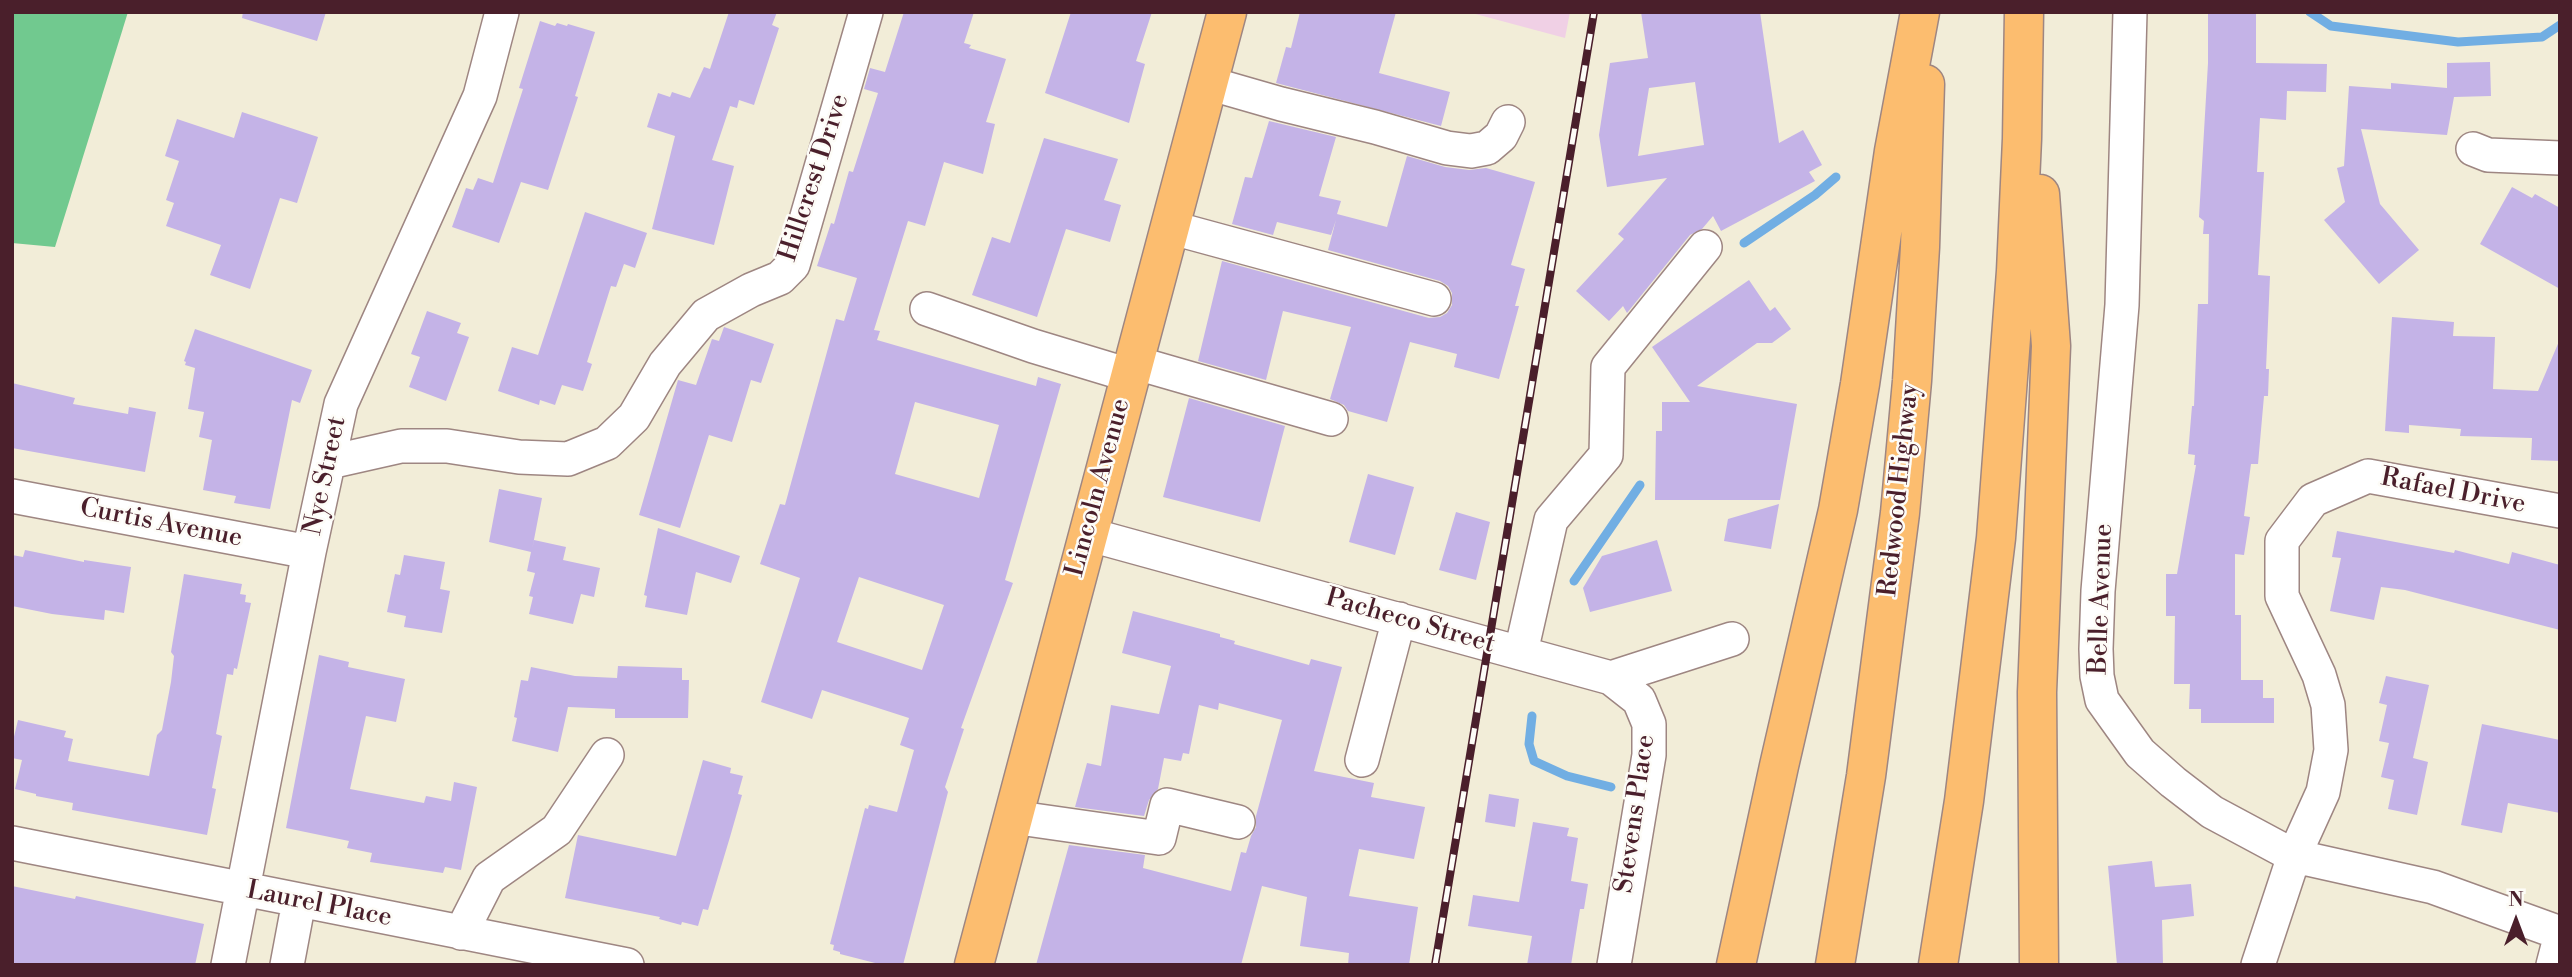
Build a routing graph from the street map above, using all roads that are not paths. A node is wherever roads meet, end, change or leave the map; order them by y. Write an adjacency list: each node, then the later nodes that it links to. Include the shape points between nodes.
1 (502, 12): 18 (street, Nye Street, via 480,96 341,404)
2 (866, 12): 18 (street, Hillcrest Drive, via 793,265 780,278 706,315 665,364 634,417 607,443 568,459 447,446 401,446)
3 (1227, 12): 8 (main road, Lincoln Avenue)
4 (1920, 12): 42 (main road, via 1889,176 1840,498)
5 (1926, 12): 43 (main road, Redwood Highway, via 1920,247 1900,513 1866,776)
6 (2024, 12): 44 (main road, via 2008,406 1964,801); 45 (main road, via 2051,346 2037,692)
7 (2130, 12): 32 (street, Belle Avenue, via 2123,305 2098,591 2097,676 2102,700 2148,760 2212,812)
8 (1208, 83): 9 (street, via 1447,148 1487,148); 12 (main road, Lincoln Avenue)
9 (1508, 122)
10 (2473, 149): 11 (street, via 2488,155)
11 (2560, 158)
12 (1170, 227): 14 (street); 16 (main road, Lincoln Avenue)
13 (1705, 247): 25 (street, via 1608,367 1606,455 1550,520)
14 (1434, 299)
15 (926, 309): 16 (street, via 1033,346)
16 (1131, 369): 17 (street); 21 (main road, Lincoln Avenue)
17 (1331, 419)
18 (330, 462): 22 (street, Nye Street)
19 (12, 496): 22 (street, Curtis Avenue)
20 (2560, 511): 32 (street, Rafael Drive, via 2368,476 2313,500 2282,541 2282,596 2319,675 2328,705 2331,750 2323,792)
21 (1087, 534): 23 (street, Pacheco Street); 29 (main road, Lincoln Avenue)
22 (309, 552): 33 (street, Nye Street)
23 (1399, 618): 25 (street, Pacheco Street); 28 (street)
24 (1732, 639): 26 (street)
25 (1521, 652): 26 (street, Pacheco Street)
26 (1611, 678): 41 (street, Stevens Place, via 1639,700 1649,724)
27 (607, 755): 35 (street, via 558,830 489,878)
28 (1362, 760)
29 (1012, 817): 30 (street, via 1159,838 1167,805); 40 (main road, Lincoln Avenue)
30 (1238, 822)
31 (12, 843): 33 (street, Laurel Place)
32 (2294, 856): 36 (street, Belle Avenue, via 2434,887); 46 (street, Rafael Drive)
33 (243, 890): 34 (street, Laurel Place); 37 (street, Nye Street)
34 (299, 901): 35 (street, Laurel Place); 38 (street)
35 (461, 933): 39 (street, Laurel Place)
36 (2560, 935): 47 (street)
37 (228, 965)
38 (287, 965)
39 (627, 965)
40 (974, 965)
41 (1614, 965)
42 (1736, 965)
43 (1835, 965)
44 (1938, 965)
45 (2039, 965)
46 (2258, 965)
47 (2553, 965)

